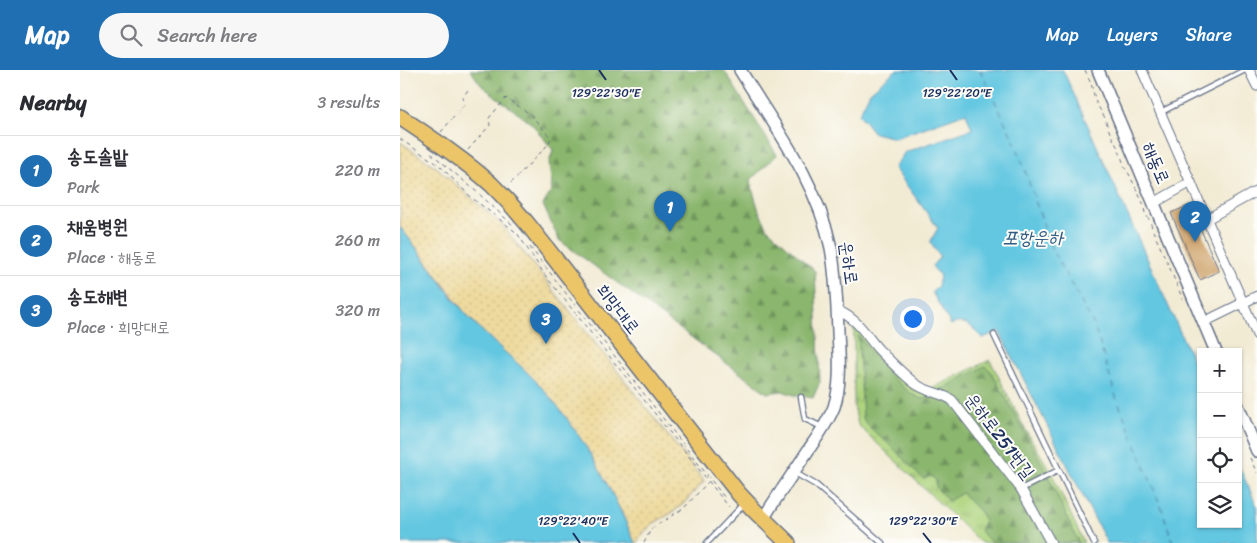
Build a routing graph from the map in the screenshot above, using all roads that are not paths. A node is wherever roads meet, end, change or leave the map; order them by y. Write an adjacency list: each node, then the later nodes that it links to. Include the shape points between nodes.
1 (740, 70): 14 (street, 운하로, via 812,190 830,246)
2 (1098, 70): 10 (street, 해동로)
3 (1142, 70): 6 (street)
4 (1247, 70): 5 (street); 6 (lane)
5 (1257, 86)
6 (1160, 112): 8 (street)
7 (400, 117): 26 (main road, 희망대로, via 430,145 459,159 500,194 530,227)
8 (1190, 182): 10 (street); 11 (street)
9 (1257, 190): 11 (street)
10 (1154, 203): 15 (street, 해동로)
11 (1207, 219): 13 (street)
12 (1257, 296): 13 (street)
13 (1243, 302): 15 (street); 17 (street)
14 (837, 310): 21 (street, 운하로, via 838,390); 25 (street, 운하로251번길, via 856,322 879,350 914,383 952,400)
15 (1204, 322): 18 (street, 해동로)
16 (994, 335): 23 (lane)
17 (1257, 335)
18 (1214, 348)
19 (801, 397): 21 (lane, via 805,419)
20 (1242, 415): 22 (street)
21 (823, 428): 24 (street, 운하로)
22 (1255, 444)
23 (1059, 470): 25 (lane); 32 (lane)
24 (794, 472): 27 (street, 운하로); 30 (lane, via 816,485)
25 (1021, 489): 31 (street, 운하로251번길)
26 (746, 502): 27 (main road, 희망대로); 28 (lane)
27 (763, 519): 29 (main road, 희망대로)
28 (707, 543)
29 (788, 543)
30 (882, 543)
31 (1051, 543)
32 (1094, 543)

